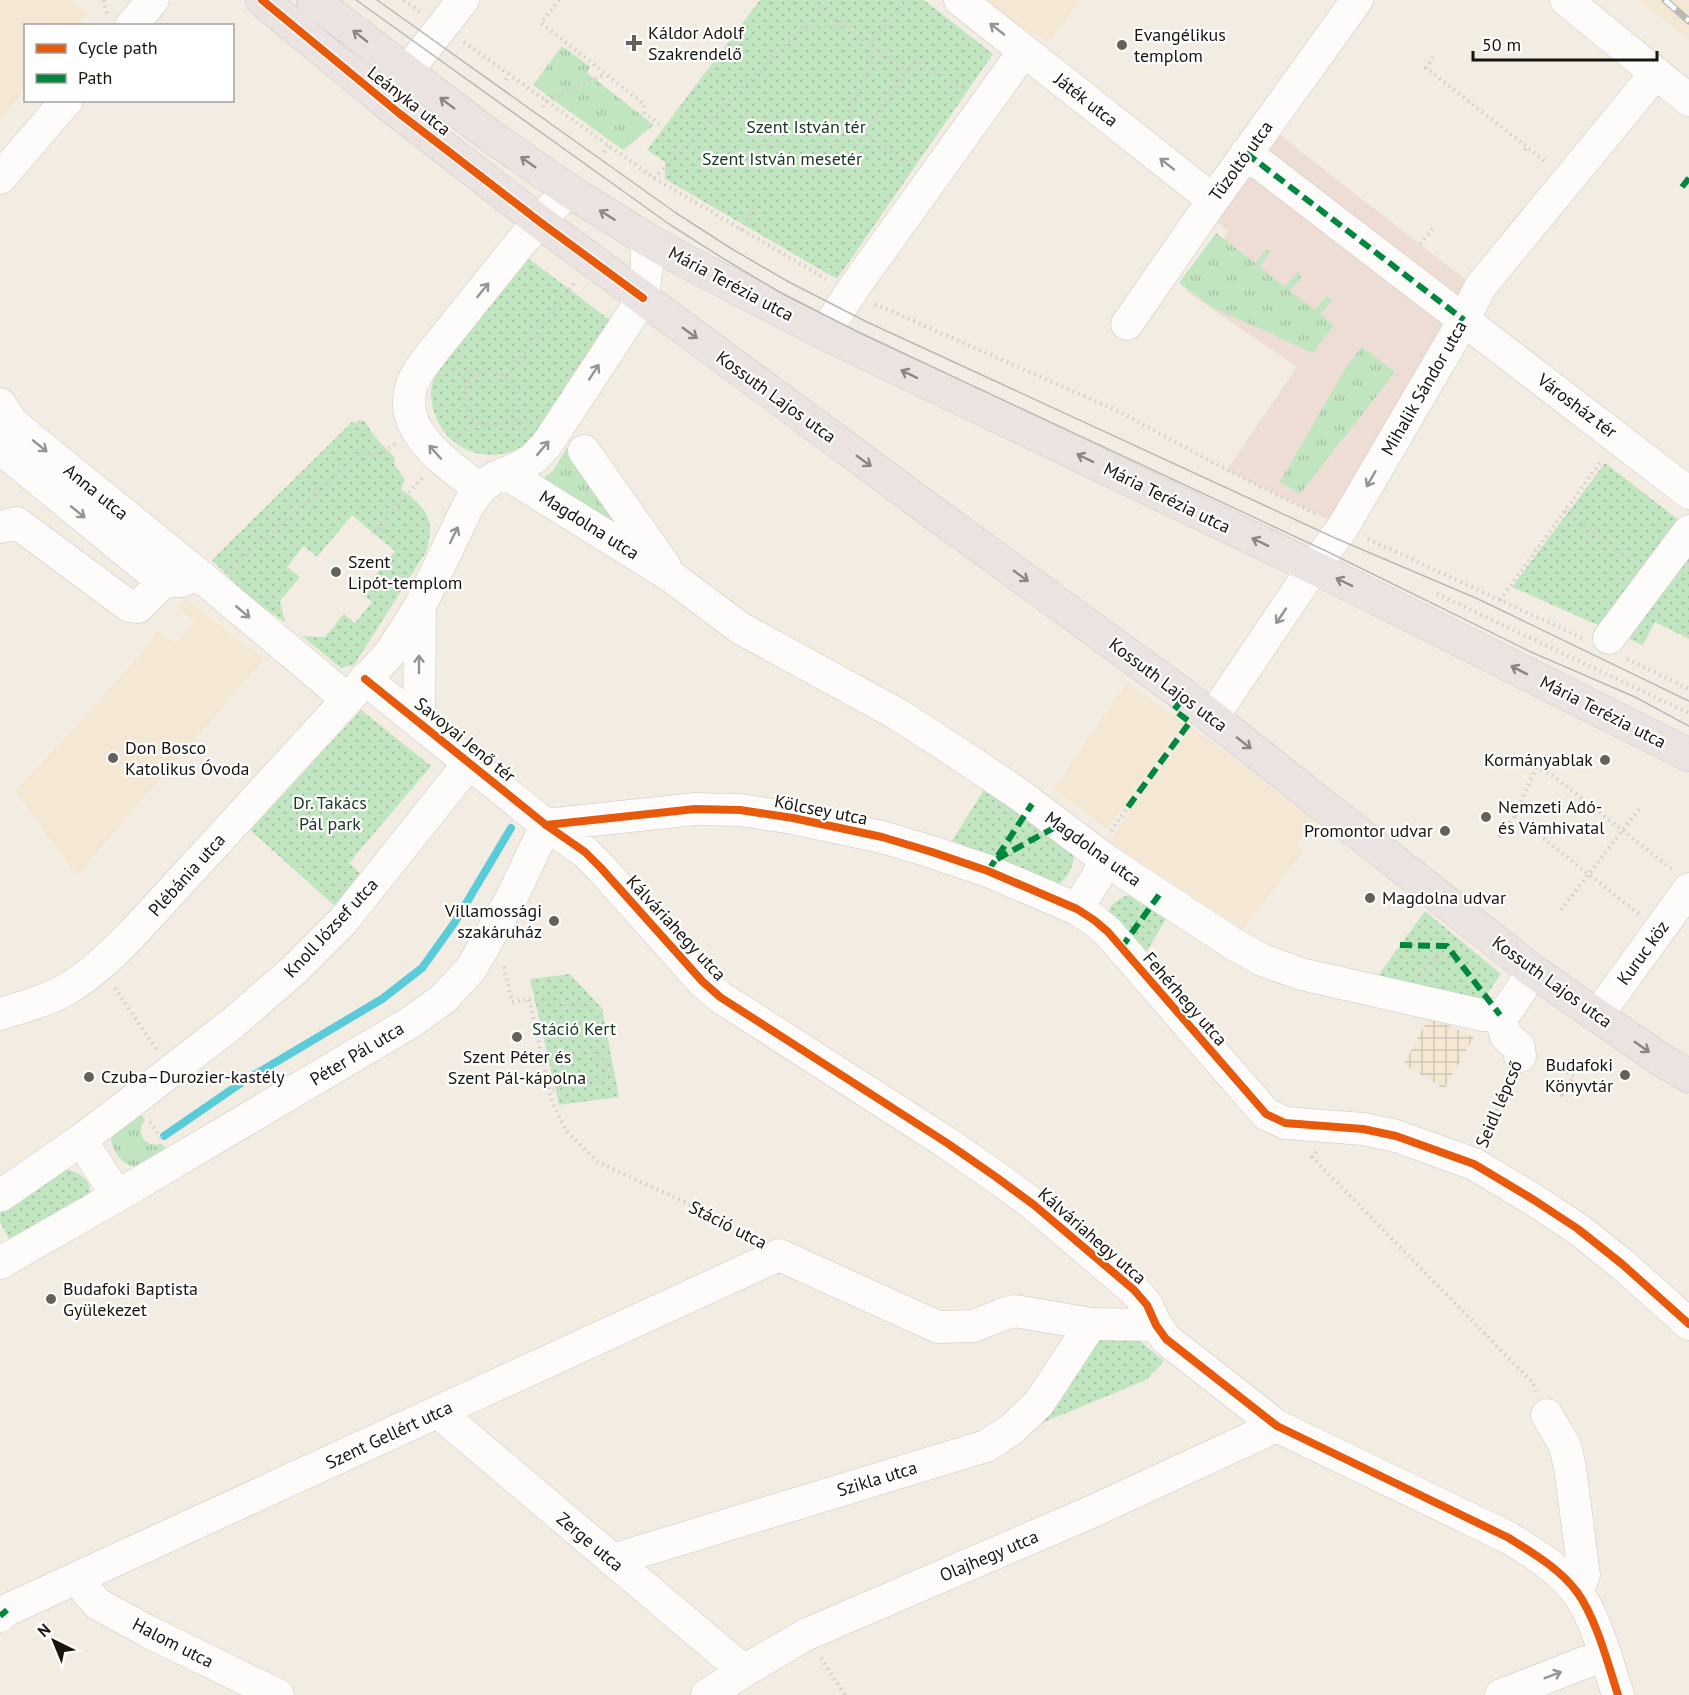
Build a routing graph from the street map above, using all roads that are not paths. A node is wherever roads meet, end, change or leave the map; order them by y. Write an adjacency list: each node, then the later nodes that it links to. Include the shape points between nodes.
1 (153, 0): 8 (street)
2 (262, 0): 13 (main road, Leányka utca)
3 (313, 0): 10 (main road, Leányka utca, one-way to 3)
4 (463, 0): 10 (street)
5 (960, 0): 9 (street, Játék utca, one-way to 5)
6 (1357, 0): 15 (street, Tűzoltó utca)
7 (1566, 0): 11 (street)
8 (133, 24)
9 (1024, 51): 18 (street, Játék utca, one-way to 9); 24 (street)
10 (406, 72): 13 (street, Leányka utca); 17 (main road, Leányka utca, one-way to 10)
11 (1656, 73): 12 (street); 22 (street, Mihalik Sándor utca, via 1480,287)
12 (1689, 100)
13 (384, 101): 19 (main road, Leányka utca)
14 (65, 102): 16 (street)
15 (1246, 153): 18 (street, Tűzoltó utca); 22 (street)
16 (0, 178)
17 (568, 190): 19 (street); 20 (main road, one-way to 17)
18 (1213, 200): 23 (street, Tűzoltó utca)
19 (540, 222): 21 (main road); 28 (street, one-way to 19, via 440,458 416,430 408,406 411,388 432,353)
20 (646, 240): 21 (street, Savoyai Jenő tér); 24 (main road, Mária Terézia utca)
21 (643, 298): 28 (street, Savoyai Jenő tér, one-way to 21, via 534,458 547,444); 39 (main road, Kossuth Lajos utca, one-way to 39)
22 (1464, 320): 29 (street, Városház tér); 32 (street, Mihalik Sándor utca, one-way to 32, via 1343,527)
23 (1127, 324)
24 (824, 333): 32 (main road, Mária Terézia utca, one-way to 24)
25 (0, 404): 34 (street, Anna utca, one-way to 34, via 23,432)
26 (0, 448): 35 (street, one-way to 35)
27 (584, 451): 33 (street, Magdolna utca)
28 (493, 481): 33 (street, Magdolna utca); 36 (street, Savoyai Jenő tér, one-way to 28, via 468,506)
29 (1689, 493)
30 (0, 527): 35 (street, via 17,523 129,606 138,607)
31 (1689, 531): 37 (street)
32 (1313, 567): 39 (street, Mihalik Sándor utca, one-way to 39); 41 (main road, Mária Terézia utca, one-way to 32)
33 (672, 577): 44 (street, Magdolna utca, via 740,628 899,715 1020,795)
34 (206, 580): 35 (street); 38 (street, Savoyai Jenő tér, one-way to 38)
35 (163, 582)
36 (420, 606): 38 (street, Savoyai Jenő tér, via 390,653); 40 (street, Savoyai Jenő tér, one-way to 36)
37 (1605, 643)
38 (356, 689): 40 (street, Savoyai Jenő tér); 48 (street, Plébánia utca, via 99,966 65,990)
39 (1212, 718): 47 (main road, Kossuth Lajos utca, one-way to 47)
40 (419, 723): 42 (street, Savoyai Jenő tér)
41 (1689, 755)
42 (469, 763): 43 (street, Savoyai Jenő tér); 53 (street, Knoll József utca, via 342,921 293,971 234,1022 163,1059 135,1099)
43 (546, 825): 46 (street, Kölcsey utca, via 695,809 740,810 793,818 932,852); 55 (street, Péter Pál utca, via 496,928 471,969 443,999 411,1022); 60 (street, Kálváriahegy utca, via 585,852 720,997 947,1143 1034,1205 1134,1290 1147,1305)
44 (1107, 861): 46 (street); 49 (street, Magdolna utca, via 1262,960 1301,974 1482,1015)
45 (1685, 883): 50 (street, Kuruc köz, via 1660,930)
46 (1077, 909): 59 (street, Fehérhegy utca, via 1108,932 1266,1114 1285,1123 1363,1129 1396,1136 1474,1164 1578,1229)
47 (1533, 971): 49 (street); 50 (main road, Kossuth Lajos utca)
48 (0, 1014)
49 (1500, 1015): 51 (street, Seidl lépcső, via 1506,1036)
50 (1597, 1016): 52 (main road, Kossuth Lajos utca, one-way to 52)
51 (1531, 1057)
52 (1689, 1076)
53 (81, 1140): 54 (street); 55 (street)
54 (0, 1196)
55 (117, 1196): 57 (street, Péter Pál utca)
56 (778, 1255): 58 (street, Stáció utca, via 938,1327 974,1326 1015,1311); 61 (street, Szent Gellért utca)
57 (0, 1263)
58 (1091, 1324): 60 (street, Stáció utca); 64 (street, Szikla utca, via 1039,1403 1012,1429 986,1446)
59 (1689, 1324)
60 (1156, 1325): 63 (street, Kálváriahegy utca, via 1182,1352)
61 (438, 1412): 64 (street, Zerge utca); 65 (street, Szent Gellért utca)
62 (1547, 1414): 66 (street, via 1570,1467 1584,1575)
63 (1277, 1426): 66 (street, Kálváriahegy utca, via 1509,1538 1539,1556); 69 (street, Olajhegy utca, via 1091,1512 805,1635)
64 (612, 1560): 69 (street, Zerge utca)
65 (80, 1577): 67 (street, Szent Gellért utca); 70 (street, Halom utca, via 98,1604)
66 (1576, 1591): 68 (street, Kálváriahegy utca, via 1588,1609)
67 (4, 1613)
68 (1604, 1655): 72 (street, one-way to 68); 73 (street, Kálváriahegy utca)
69 (744, 1671): 71 (street, Olajhegy utca)
70 (278, 1695)
71 (707, 1695)
72 (1501, 1695)
73 (1618, 1695)

